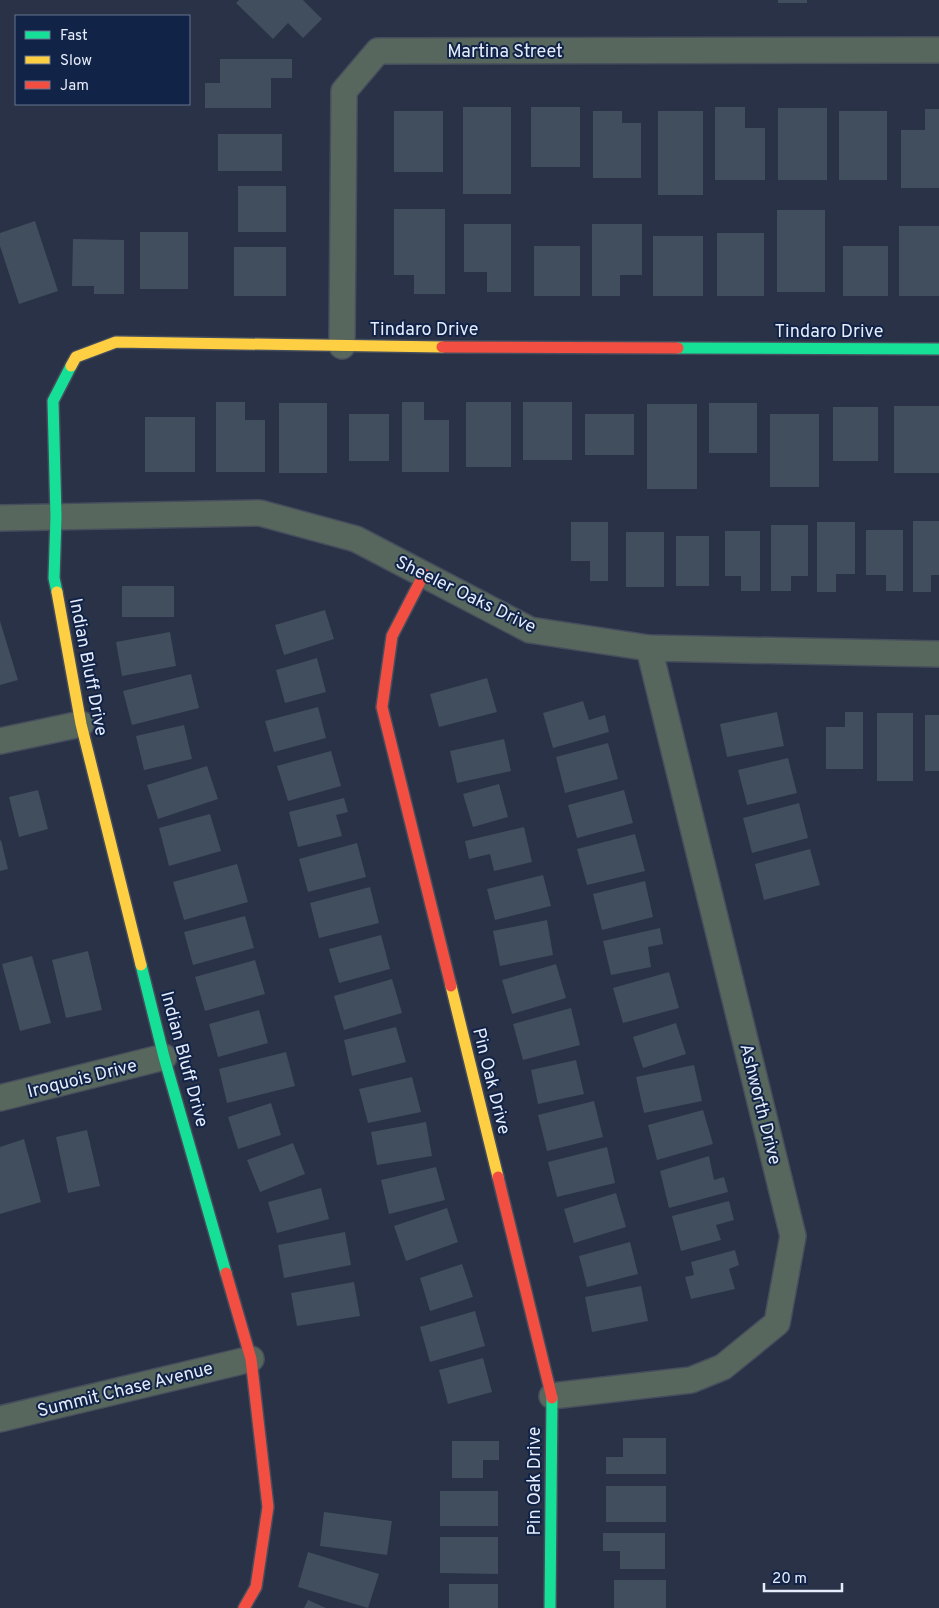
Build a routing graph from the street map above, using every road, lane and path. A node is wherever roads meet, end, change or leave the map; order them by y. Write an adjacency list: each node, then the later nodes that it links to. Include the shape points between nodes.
1 (939, 50): 2 (street, Martina Street, via 378,51 344,91)
2 (342, 346): 3 (street, Tindaro Drive); 4 (street, Tindaro Drive, via 116,342 76,357 53,401)
3 (939, 349)
4 (56, 517): 5 (street, Sheeler Oaks Drive); 6 (street, Sheeler Oaks Drive, via 260,513 356,539); 9 (street, Indian Bluff Drive, via 54,578)
5 (0, 518)
6 (424, 574): 7 (street, Sheeler Oaks Drive, via 530,630); 14 (street, Pin Oak Drive, via 392,636 382,707)
7 (649, 648): 8 (street, Sheeler Oaks Drive); 14 (street, Ashworth Drive, via 793,1236 777,1323 723,1367 691,1380)
8 (939, 654)
9 (82, 724): 10 (street); 11 (street, Indian Bluff Drive)
10 (0, 741)
11 (164, 1057): 12 (street, Iroquois Drive); 13 (street, Indian Bluff Drive)
12 (0, 1098)
13 (251, 1359): 15 (street, Summit Chase Avenue); 16 (street, Indian Bluff Drive, via 268,1507 256,1587)
14 (552, 1396): 17 (street, Pin Oak Drive)
15 (0, 1419)
16 (244, 1608)
17 (550, 1608)

